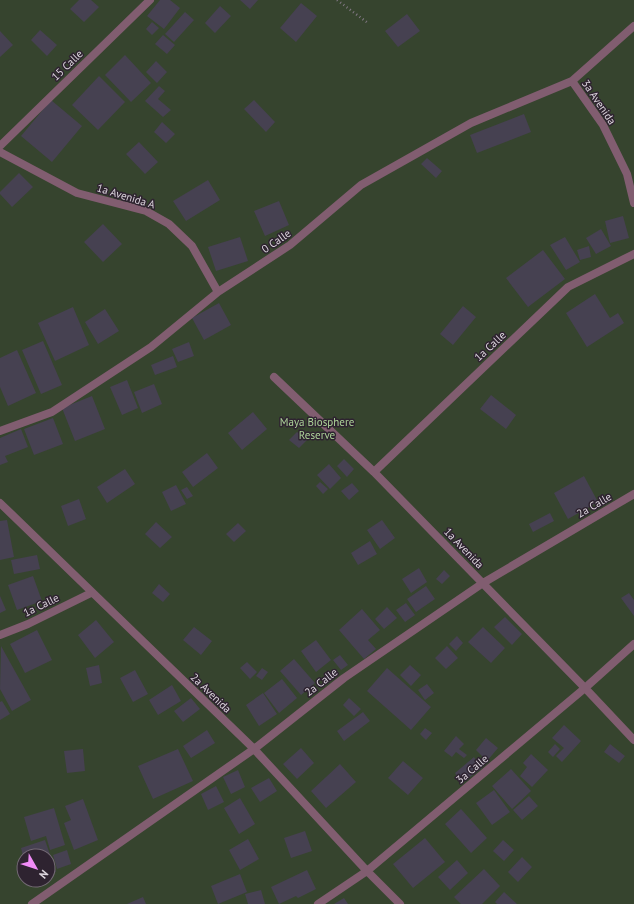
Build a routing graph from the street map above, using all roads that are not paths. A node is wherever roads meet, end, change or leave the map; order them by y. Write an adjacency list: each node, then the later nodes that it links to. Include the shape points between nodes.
1 (150, 0): 4 (street, 15 Calle)
2 (634, 26): 3 (street, 0 Calle)
3 (572, 81): 6 (street, 3a Avenida, via 603,125 627,174); 8 (street, 0 Calle, via 471,123 361,185 290,245)
4 (0, 146)
5 (0, 152): 8 (street, 1a Avenida A, via 77,193 146,211 170,224 192,246)
6 (634, 203)
7 (634, 254): 11 (street, 1a Calle, via 568,287)
8 (218, 292): 10 (street, 0 Calle, via 151,347 52,412)
9 (274, 377): 11 (street, 1a Avenida)
10 (0, 431)
11 (374, 472): 14 (street, 1a Avenida)
12 (634, 494): 14 (street, 2a Calle)
13 (0, 503): 15 (street, 2a Avenida)
14 (483, 583): 18 (street, 1a Avenida); 20 (street, 2a Calle, via 344,678)
15 (91, 593): 16 (street, 1a Calle); 20 (street, 2a Avenida)
16 (0, 635)
17 (634, 644): 18 (street, 3a Calle)
18 (586, 688): 19 (street, 1a Avenida); 21 (street, 3a Calle)
19 (634, 740)
20 (254, 749): 21 (street, 2a Avenida); 22 (street, 2a Calle)
21 (367, 871): 23 (street, 3a Calle); 24 (street, 2a Avenida)
22 (32, 904)
23 (318, 904)
24 (400, 904)

